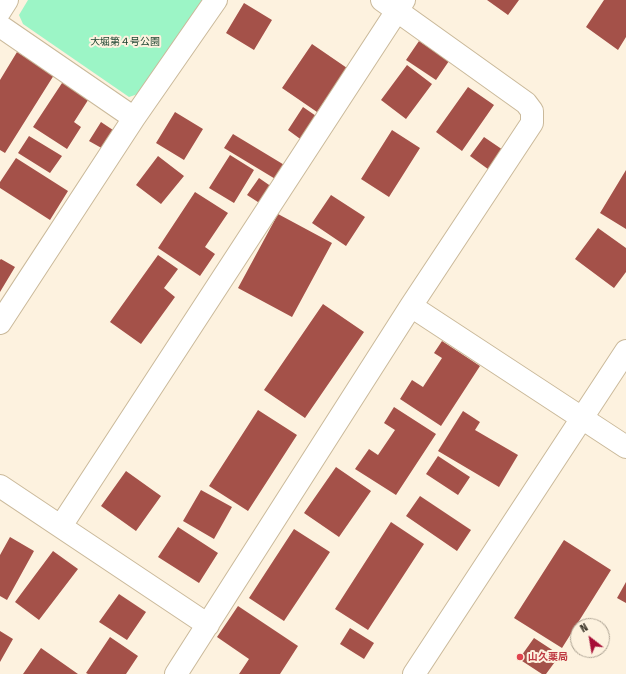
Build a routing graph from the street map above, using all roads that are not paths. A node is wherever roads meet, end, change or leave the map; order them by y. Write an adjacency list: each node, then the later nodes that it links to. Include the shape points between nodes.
1 (7, 0): 4 (street)
2 (216, 0): 6 (street)
3 (394, 4): 7 (street, via 526,103 532,111 532,123); 13 (street)
4 (0, 11)
5 (0, 26): 6 (street)
6 (134, 118): 8 (street)
7 (411, 306): 10 (street); 14 (street)
8 (0, 323)
9 (626, 351): 10 (street)
10 (581, 418): 11 (street); 16 (street)
11 (626, 447)
12 (0, 486): 13 (street)
13 (61, 526): 14 (street)
14 (208, 625): 15 (street)
15 (176, 674)
16 (414, 674)

